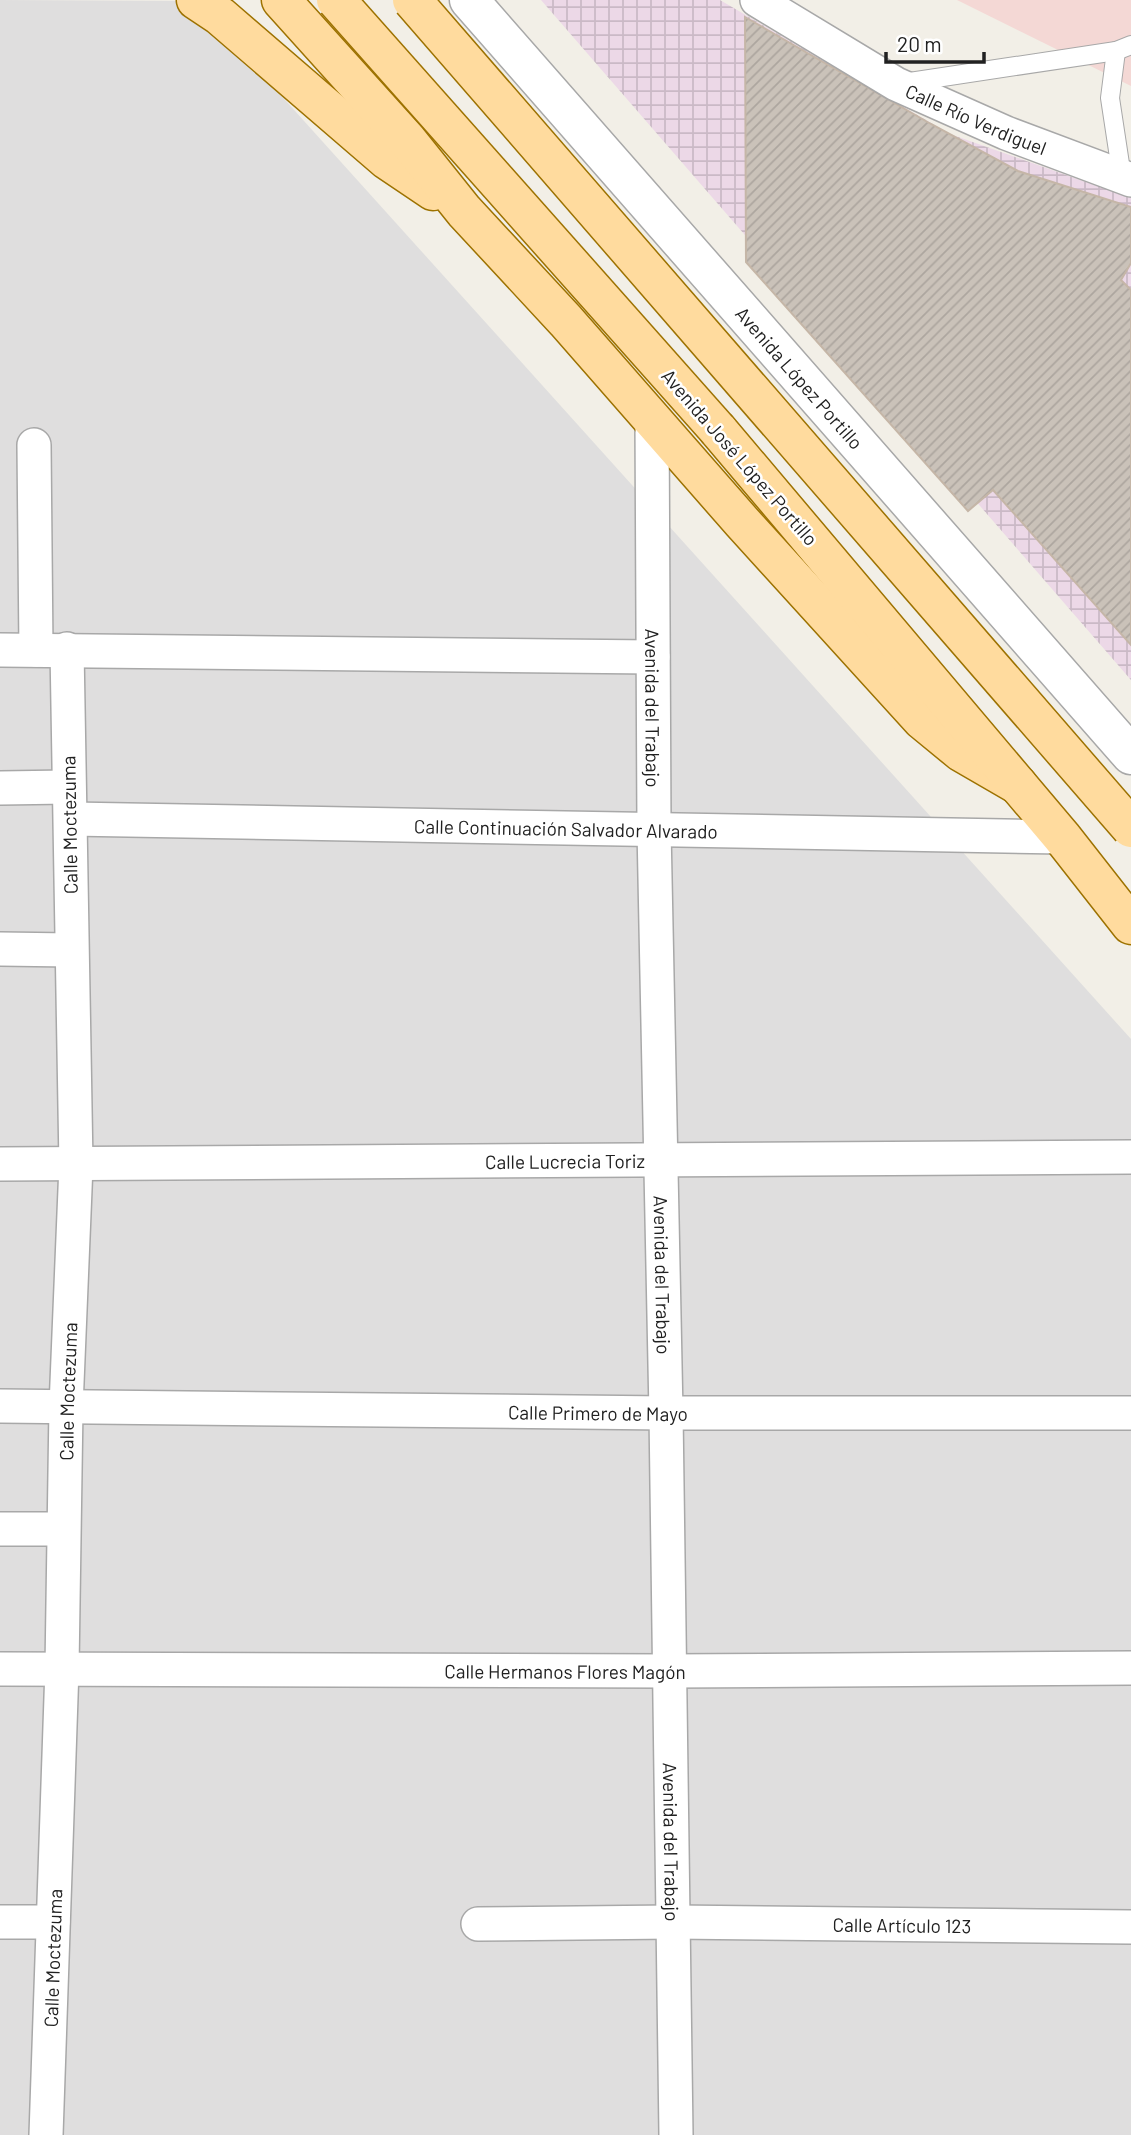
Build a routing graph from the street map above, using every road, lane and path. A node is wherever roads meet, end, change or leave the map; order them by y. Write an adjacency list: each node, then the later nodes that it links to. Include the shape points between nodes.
1 (196, 0): 10 (main road, via 387,160)
2 (281, 0): 10 (main road, via 408,141)
3 (336, 0): 17 (main road, Avenida José López Portillo, bridge, via 718,430)
4 (412, 0): 20 (main road, bridge)
5 (469, 0): 16 (street, Avenida López Portillo)
6 (757, 0): 8 (street, Calle Río Verdiguel)
7 (1123, 48): 8 (lane); 9 (lane, via 1110,98)
8 (896, 84): 9 (street, Calle Río Verdiguel, via 1006,133)
9 (1126, 178)
10 (464, 211): 11 (main road)
11 (652, 416): 15 (street, Avenida del Trabajo); 17 (main road, via 922,720 961,752)
12 (34, 445): 14 (street, Calle Moctezuma)
13 (0, 650): 14 (street)
14 (51, 650): 15 (street); 19 (street, Calle Moctezuma)
15 (653, 657): 21 (street, Avenida del Trabajo)
16 (1131, 755)
17 (1018, 785): 22 (main road, Avenida José López Portillo)
18 (0, 788): 19 (street, Calle Continuación Salvador Alvarado)
19 (69, 803): 21 (street, Calle Continuación Salvador Alvarado); 25 (street, Calle Moctezuma)
20 (1131, 828)
21 (654, 829): 22 (street, Calle Continuación Salvador Alvarado); 27 (street, Avenida del Trabajo)
22 (1062, 837): 23 (main road, Avenida José López Portillo)
23 (1131, 925)
24 (0, 949): 25 (street)
25 (71, 950): 29 (street, Calle Moctezuma)
26 (1131, 1157): 27 (street, Calle Lucrecia Toriz)
27 (659, 1158): 29 (street, Calle Lucrecia Toriz); 32 (street, Avenida del Trabajo)
28 (0, 1164): 29 (street, Calle Lucrecia Toriz)
29 (76, 1165): 31 (street, Calle Moctezuma)
30 (0, 1406): 31 (street, Calle Primero de Mayo)
31 (66, 1407): 32 (street, Calle Primero de Mayo); 35 (street, Calle Moctezuma)
32 (666, 1413): 33 (street, Calle Primero de Mayo); 39 (street, Avenida del Trabajo)
33 (1131, 1413)
34 (0, 1529): 35 (street)
35 (63, 1529): 36 (street, Calle Moctezuma)
36 (62, 1668): 38 (street, Calle Hermanos Flores Magón); 39 (street, Calle Hermanos Flores Magón); 41 (street, Calle Moctezuma)
37 (1131, 1668): 39 (street, Calle Hermanos Flores Magón)
38 (0, 1669)
39 (668, 1671): 42 (street, Avenida del Trabajo)
40 (0, 1922): 41 (street)
41 (53, 1922): 45 (street, Calle Moctezuma)
42 (673, 1922): 43 (street, Calle Artículo 123); 44 (street, Calle Artículo 123); 46 (street, Avenida del Trabajo)
43 (478, 1924)
44 (1131, 1927)
45 (46, 2135)
46 (676, 2135)

